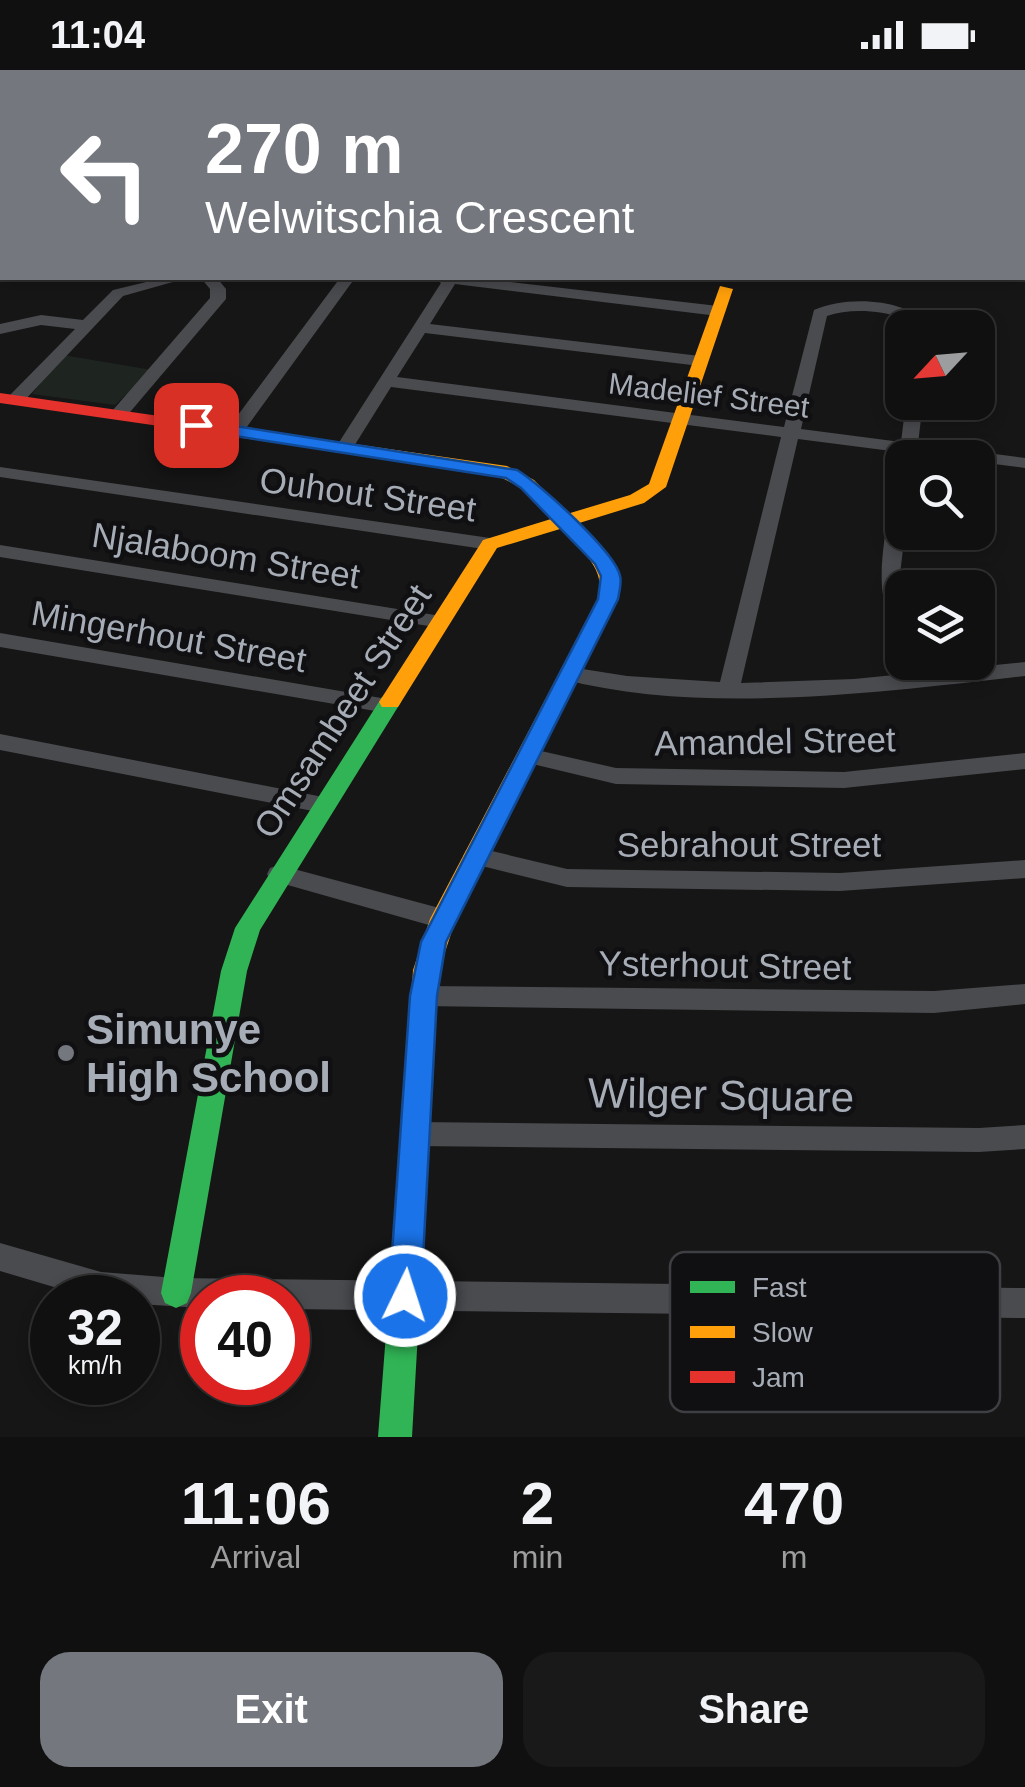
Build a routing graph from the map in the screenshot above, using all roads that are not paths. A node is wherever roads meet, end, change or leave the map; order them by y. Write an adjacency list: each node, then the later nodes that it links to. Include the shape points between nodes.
1 (169, 280): 7 (street, via 122,290)
2 (211, 280): 13 (street, via 218,300)
3 (345, 280): 15 (street)
4 (449, 280): 9 (street)
5 (475, 280): 10 (street, via 721,300)
6 (885, 311): 16 (street, via 822,311)
7 (86, 326): 8 (street, via 41,320); 12 (street)
8 (0, 328)
9 (420, 328): 10 (street); 11 (street)
10 (700, 361): 14 (street)
11 (386, 381): 14 (street, Madelief Street); 17 (street)
12 (8, 398): 13 (street)
13 (120, 414): 15 (street)
14 (681, 419): 16 (street, Madelief Street); 22 (street, via 652,492)
15 (235, 431): 17 (street)
16 (790, 433): 18 (street, Madelief Street); 31 (street)
17 (345, 446): 22 (street, via 500,470 528,484)
18 (885, 449)
19 (995, 461): 20 (street, Madelief Street)
20 (1025, 464)
21 (0, 472): 23 (street, Ouhout Street)
22 (564, 520): 23 (street); 29 (street, via 603,561 612,584)
23 (490, 544): 25 (street, Omsambeet Street)
24 (0, 551): 25 (street, Njalaboom Street)
25 (441, 622): 32 (street, Omsambeet Street)
26 (0, 640): 32 (street, Mingerhout Street)
27 (1025, 668): 28 (street)
28 (995, 669)
29 (570, 674): 31 (street, via 640,686); 34 (street)
30 (885, 680): 31 (street, via 832,690)
31 (729, 688)
32 (387, 706): 36 (street, Omsambeet Street)
33 (0, 742): 36 (street)
34 (528, 756): 35 (street, Amandel Street, via 616,776 844,780); 37 (street)
35 (1025, 761)
36 (324, 804): 39 (street, Omsambeet Street)
37 (476, 856): 38 (street, Sebrahout Street, via 567,878 904,880); 40 (street)
38 (1025, 869)
39 (279, 874): 40 (street); 46 (street, Omsambeet Street, via 248,928 234,970)
40 (443, 919): 42 (street)
41 (1025, 994): 42 (street, Ysterhout Street, via 934,1002)
42 (424, 996): 43 (street)
43 (415, 1134): 44 (street, Wilger Square); 47 (street)
44 (1025, 1137)
45 (0, 1257): 46 (street, via 101,1286)
46 (176, 1293): 47 (street)
47 (405, 1296): 48 (street); 51 (street)
48 (670, 1299)
49 (1000, 1304): 50 (street)
50 (1025, 1304)
51 (395, 1437)

